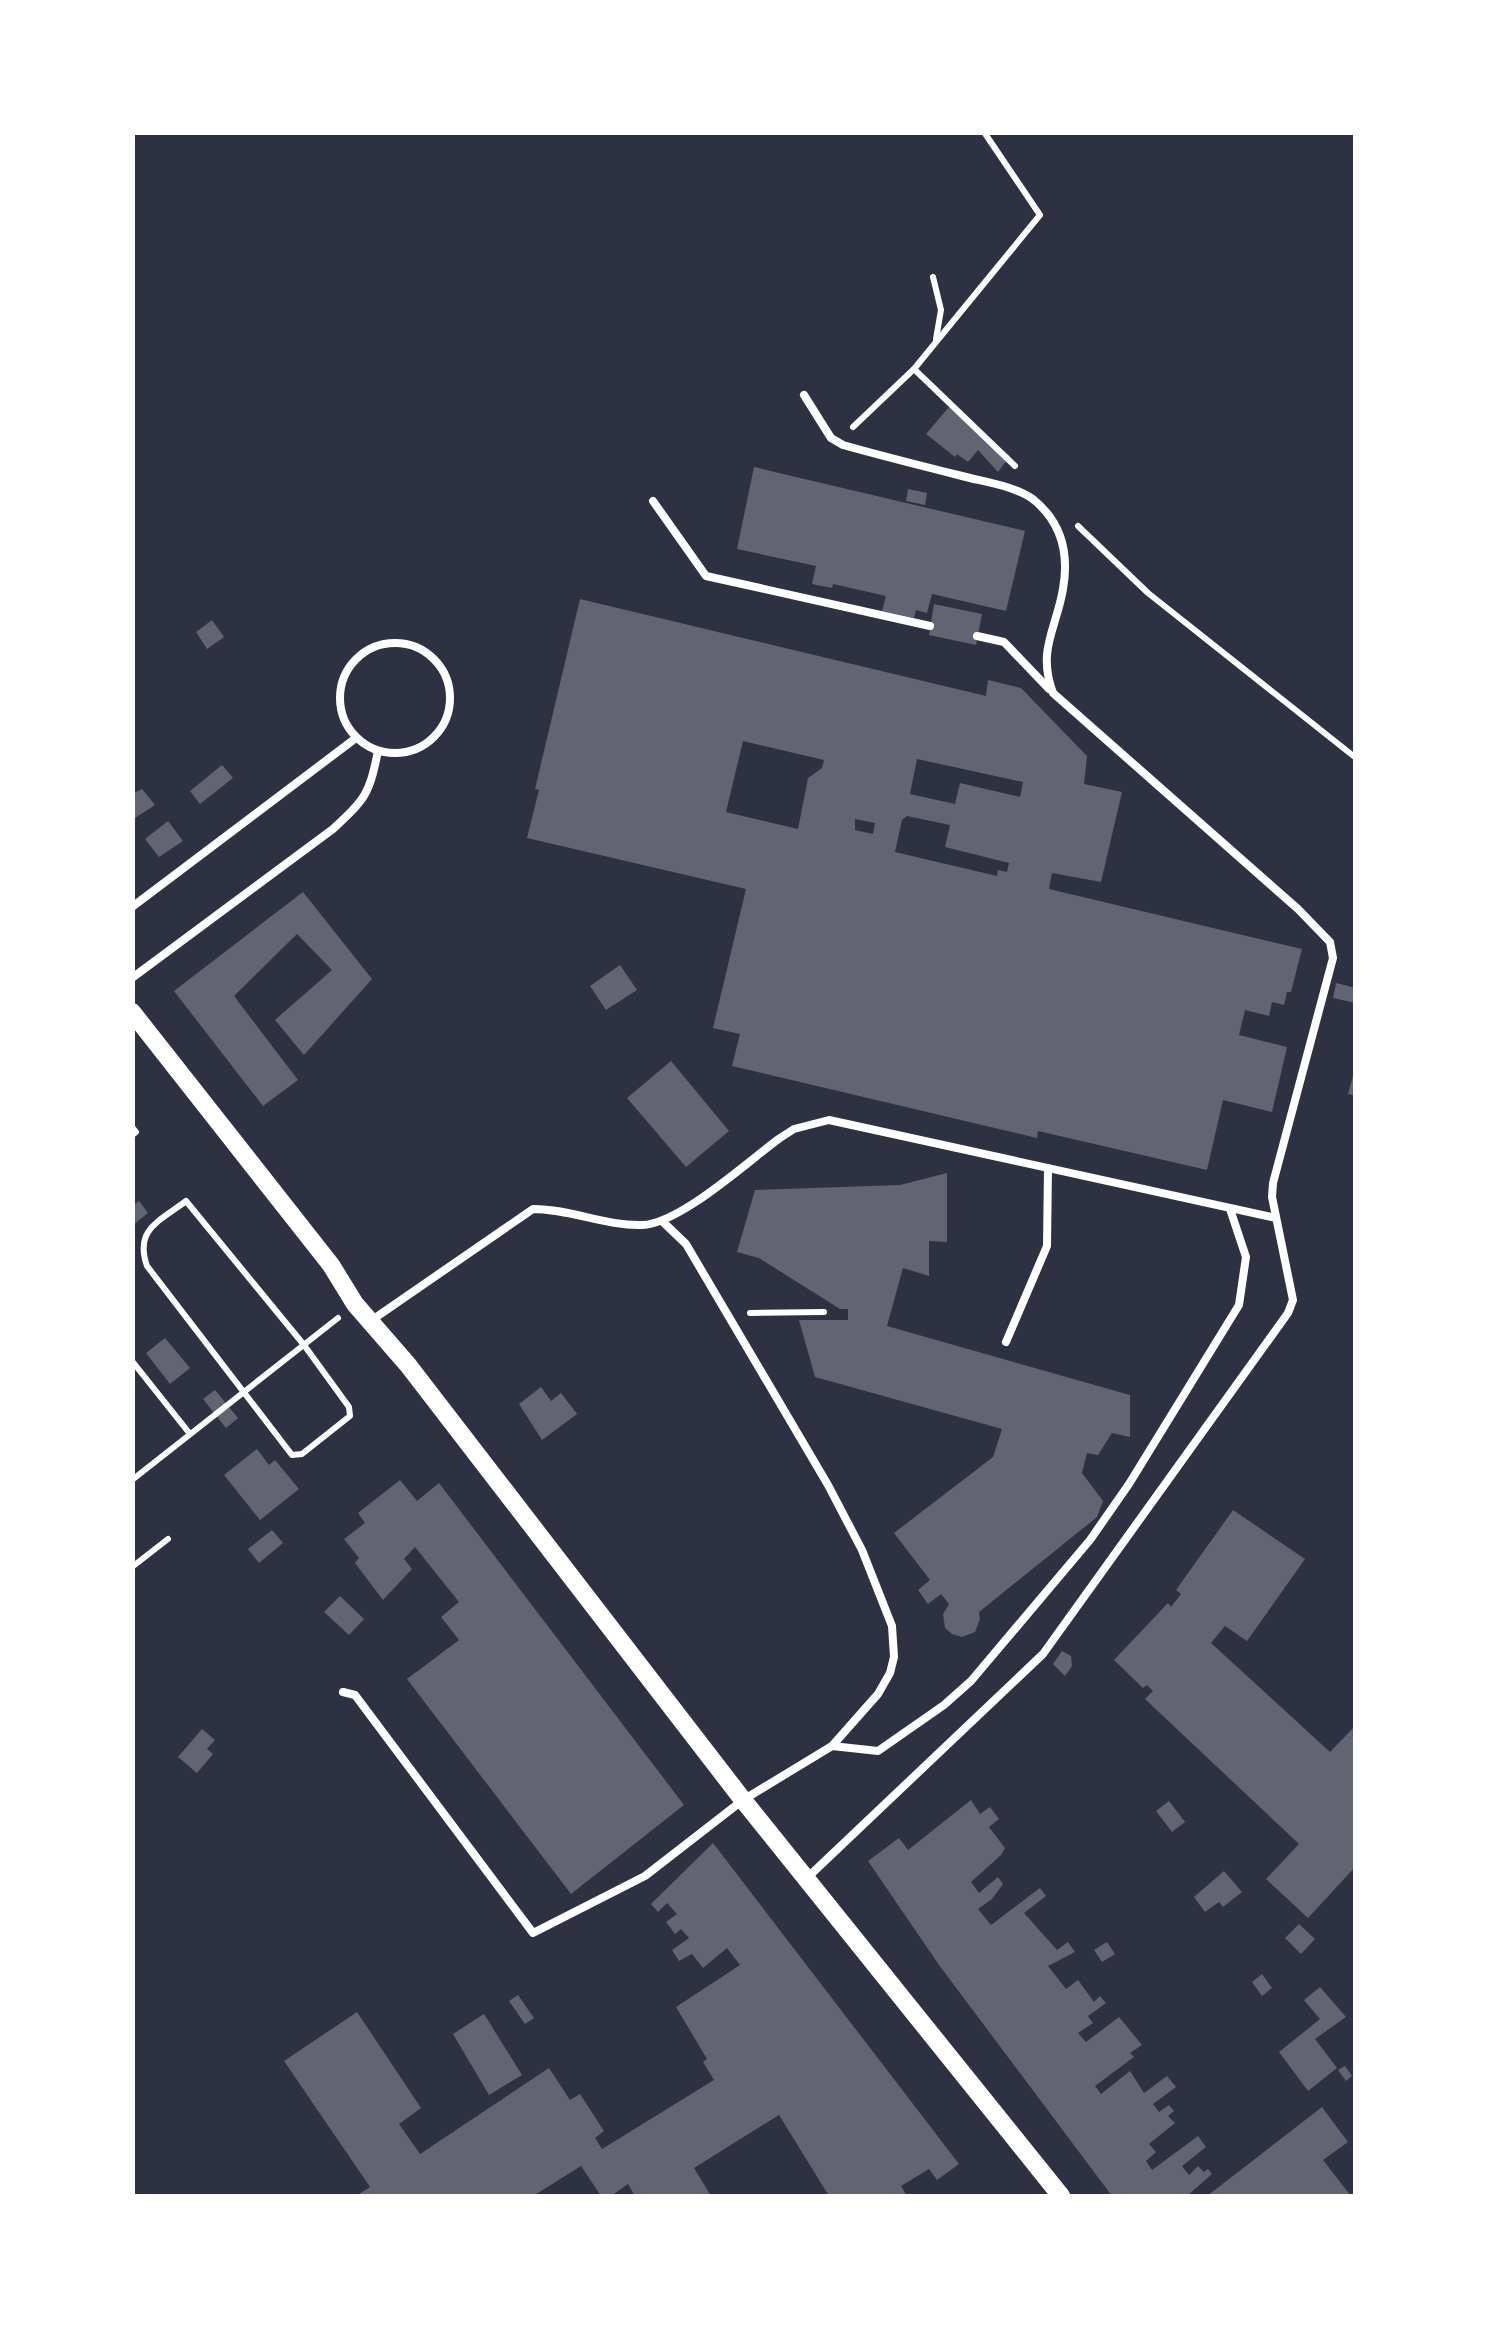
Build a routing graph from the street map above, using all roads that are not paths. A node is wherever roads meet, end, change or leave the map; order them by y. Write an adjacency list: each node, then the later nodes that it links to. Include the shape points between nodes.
1 (804, 395): 5 (lane, via 831,438 843,445 999,486 1032,499 1059,530 1066,556 1063,590 1045,654)
2 (654, 501): 3 (lane, via 706,576)
3 (930, 626)
4 (977, 636): 5 (lane, via 1004,642)
5 (1052, 692): 13 (lane, via 1330,942 1333,958 1272,1183)
6 (356, 738): 7 (lane); 7 (lane, via 340,700 349,668 375,647 392,643 424,651 437,661 450,693 444,726 418,749); 8 (lane)
7 (378, 751): 9 (lane, via 370,789 352,810)
8 (132, 907)
9 (132, 978)
10 (132, 1012): 15 (street)
11 (1048, 1168): 12 (lane); 14 (lane, via 829,1120 794,1129); 16 (lane, via 1047,1246)
12 (1230, 1209): 13 (lane); 18 (lane, via 1246,1256 1239,1304 1090,1540 944,1705 878,1751)
13 (1276, 1218): 20 (lane, via 1293,1300 1277,1329 1043,1654)
14 (662, 1221): 15 (lane, via 642,1225 533,1209); 18 (lane, via 686,1244 862,1550 892,1626 890,1673)
15 (372, 1320): 19 (street)
16 (1006, 1342)
17 (343, 1692): 19 (lane, via 355,1695 532,1933 645,1876)
18 (832, 1746): 19 (lane)
19 (743, 1800): 20 (street)
20 (807, 1878): 21 (street)
21 (1061, 2196)

